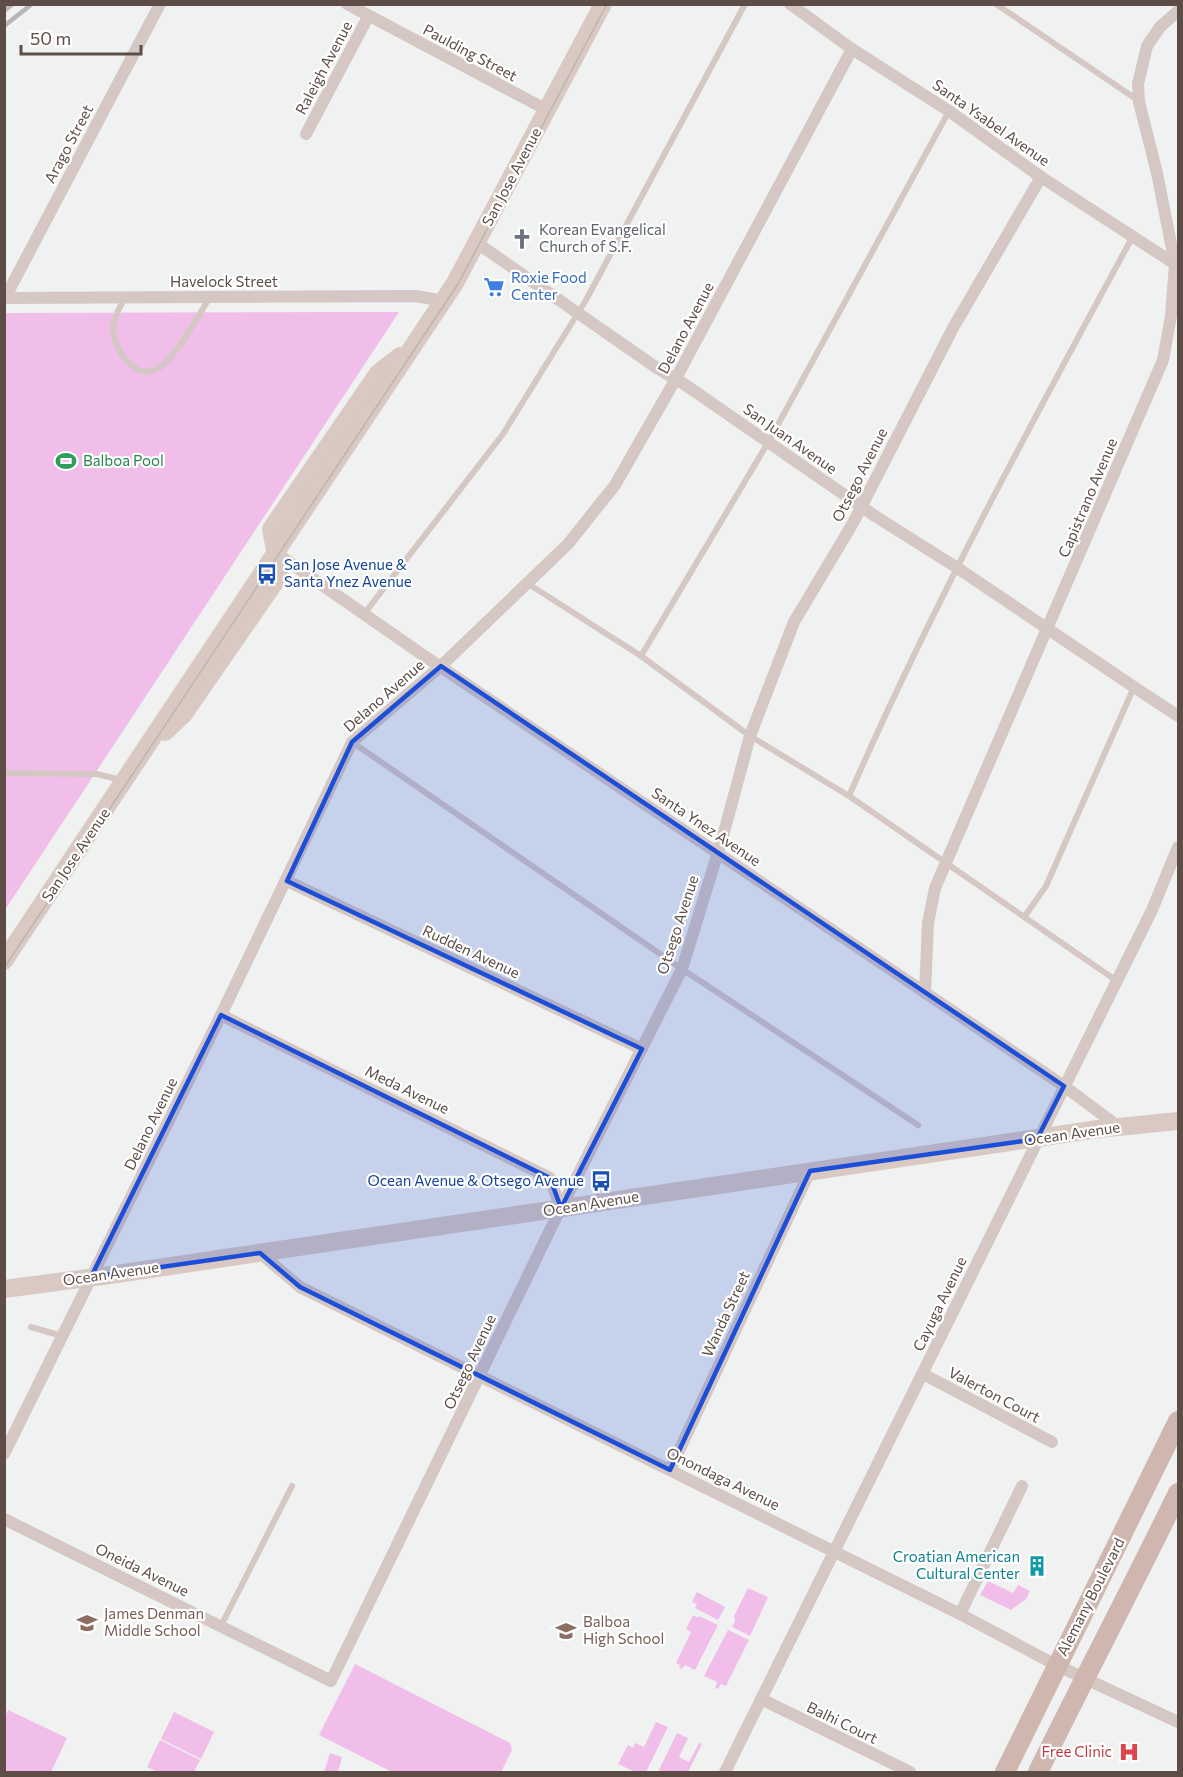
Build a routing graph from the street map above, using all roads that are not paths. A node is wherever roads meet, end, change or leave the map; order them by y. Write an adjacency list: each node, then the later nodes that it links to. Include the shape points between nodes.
1 (160, 4): 20 (street, Arago Street)
2 (347, 4): 8 (street, Paulding Street)
3 (603, 4): 11 (main road, San Jose Avenue)
4 (745, 4): 22 (lane)
5 (790, 4): 9 (street, Santa Ysabel Avenue)
6 (996, 4): 10 (lane)
7 (1179, 11): 10 (street, Capistrano Avenue, via 1160,27 1147,46 1138,84)
8 (368, 16): 11 (street, Paulding Street); 13 (street, Raleigh Avenue)
9 (852, 49): 12 (street, Santa Ysabel Avenue); 23 (street, Delano Avenue)
10 (1139, 102): 17 (street, Capistrano Avenue)
11 (547, 110): 16 (main road, San Jose Avenue)
12 (949, 111): 14 (street, Santa Ysabel Avenue); 24 (lane)
13 (306, 134)
14 (1041, 177): 15 (street, Santa Ysabel Avenue); 25 (street, Otsego Avenue, via 953,328)
15 (1133, 236): 17 (street, Santa Ysabel Avenue); 27 (lane)
16 (477, 243): 21 (main road, San Jose Avenue); 22 (street, San Juan Avenue)
17 (1175, 264): 30 (street, Capistrano Avenue, via 1163,360)
18 (126, 297): 19 (street, Havelock Street); 19 (lane, via 116,315 113,335 124,358 142,371 156,370 168,361); 20 (street, Havelock Street)
19 (210, 297): 21 (street, Havelock Street, via 416,296)
20 (5, 298)
21 (443, 301): 26 (main road, San Jose Avenue)
22 (578, 313): 23 (street, San Juan Avenue); 29 (lane, via 503,435)
23 (676, 378): 24 (street, San Juan Avenue); 28 (street, Delano Avenue, via 615,485 568,544)
24 (768, 442): 25 (street, San Juan Avenue); 31 (lane)
25 (861, 507): 27 (street, San Juan Avenue); 35 (street, Otsego Avenue, via 794,622)
26 (276, 553): 29 (street, Santa Ynez Avenue); 38 (main road, San Jose Avenue)
27 (956, 567): 30 (street, San Juan Avenue); 39 (lane)
28 (527, 583): 31 (lane); 32 (street, Delano Avenue)
29 (364, 614): 32 (street, Santa Ynez Avenue)
30 (1047, 629): 33 (street, San Juan Avenue); 42 (street, Capistrano Avenue)
31 (640, 656): 35 (lane)
32 (441, 666): 36 (street, Delano Avenue); 41 (street, Santa Ynez Avenue)
33 (1134, 687): 34 (street, San Juan Avenue); 44 (lane, via 1046,886)
34 (1179, 716)
35 (750, 736): 39 (lane); 41 (street, Otsego Avenue)
36 (352, 742): 43 (street, Delano Avenue); 46 (lane)
37 (4, 773): 38 (lane, via 97,774)
38 (125, 781): 45 (main road, San Jose Avenue)
39 (849, 796): 42 (lane)
40 (1179, 847): 47 (street, Cayuga Avenue)
41 (717, 853): 46 (street, Otsego Avenue); 48 (street, Santa Ynez Avenue)
42 (946, 863): 44 (lane); 48 (street, Capistrano Avenue, via 935,888 928,922)
43 (287, 881): 49 (street, Delano Avenue); 50 (street, Rudden Avenue)
44 (1025, 916): 47 (lane)
45 (4, 961)
46 (682, 969): 50 (street, Otsego Avenue); 53 (lane)
47 (1117, 981): 51 (street, Cayuga Avenue)
48 (925, 993): 51 (street, Santa Ynez Avenue)
49 (221, 1015): 57 (street, Meda Avenue, via 550,1178); 59 (street, Delano Avenue)
50 (642, 1049): 57 (street, Otsego Avenue)
51 (1064, 1086): 54 (street, Santa Ynez Avenue); 55 (street, Cayuga Avenue)
52 (1179, 1121): 54 (main road, Ocean Avenue)
53 (918, 1125)
54 (1119, 1126): 55 (main road, Ocean Avenue)
55 (1037, 1139): 56 (main road, Ocean Avenue); 63 (street, Cayuga Avenue)
56 (810, 1172): 57 (main road, Ocean Avenue); 68 (street, Wanda Street)
57 (561, 1209): 58 (main road, Ocean Avenue); 64 (street, Otsego Avenue)
58 (260, 1253): 59 (main road, Ocean Avenue); 64 (street, Onondaga Avenue, via 300,1287)
59 (91, 1277): 60 (main road, Ocean Avenue); 62 (street, Delano Avenue)
60 (4, 1289)
61 (31, 1327): 62 (lane)
62 (62, 1336): 67 (street, Delano Avenue)
63 (923, 1374): 66 (street, Valerton Court); 73 (street, Cayuga Avenue)
64 (481, 1376): 68 (street, Onondaga Avenue); 78 (street, Otsego Avenue)
65 (1179, 1421): 76 (main road, Alemany Boulevard)
66 (1052, 1442)
67 (4, 1454)
68 (670, 1470): 73 (street, Onondaga Avenue)
69 (292, 1486): 75 (lane)
70 (1022, 1486): 74 (street)
71 (1179, 1493): 77 (main road, Alemany Boulevard)
72 (4, 1519): 75 (street, Oneida Avenue)
73 (834, 1552): 74 (street, Onondaga Avenue); 79 (street, Cayuga Avenue)
74 (960, 1614): 76 (street, Onondaga Avenue)
75 (221, 1626): 78 (street, Oneida Avenue)
76 (1056, 1665): 77 (street, Onondaga Avenue); 83 (main road, Alemany Boulevard)
77 (1083, 1678): 80 (street, Onondaga Avenue); 84 (main road, Alemany Boulevard)
78 (331, 1681)
79 (761, 1699): 81 (street, Cayuga Avenue); 82 (street, Balhi Court)
80 (1179, 1722)
81 (725, 1773)
82 (910, 1773)
83 (1005, 1773)
84 (1038, 1773)

